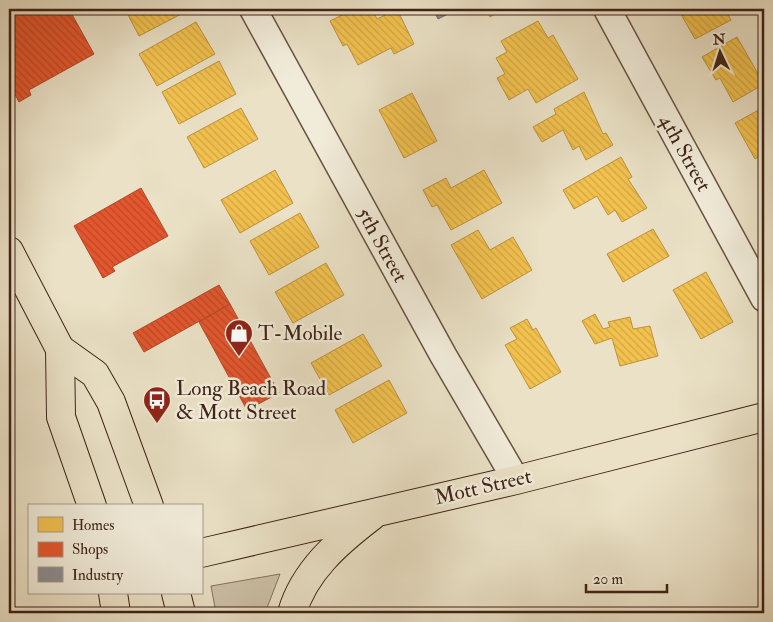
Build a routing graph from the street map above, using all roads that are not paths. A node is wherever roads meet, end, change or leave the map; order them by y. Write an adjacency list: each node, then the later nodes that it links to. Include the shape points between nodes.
1 (253, 9): 7 (street, 5th Street, via 443,355)
2 (607, 9): 4 (street, 4th Street)
3 (9, 251): 5 (main road)
4 (764, 298)
5 (60, 349): 8 (main road, via 61,417); 9 (main road, via 96,374 111,402)
6 (764, 417): 7 (main road, Mott Street)
7 (516, 480): 10 (main road, Mott Street)
8 (91, 504)
9 (148, 504)
10 (379, 511): 11 (main road, Mott Street); 16 (main road, via 332,549 314,569)
11 (202, 553)
12 (112, 594): 14 (main road)
13 (176, 594): 15 (main road)
14 (116, 613)
15 (181, 613)
16 (292, 613)

